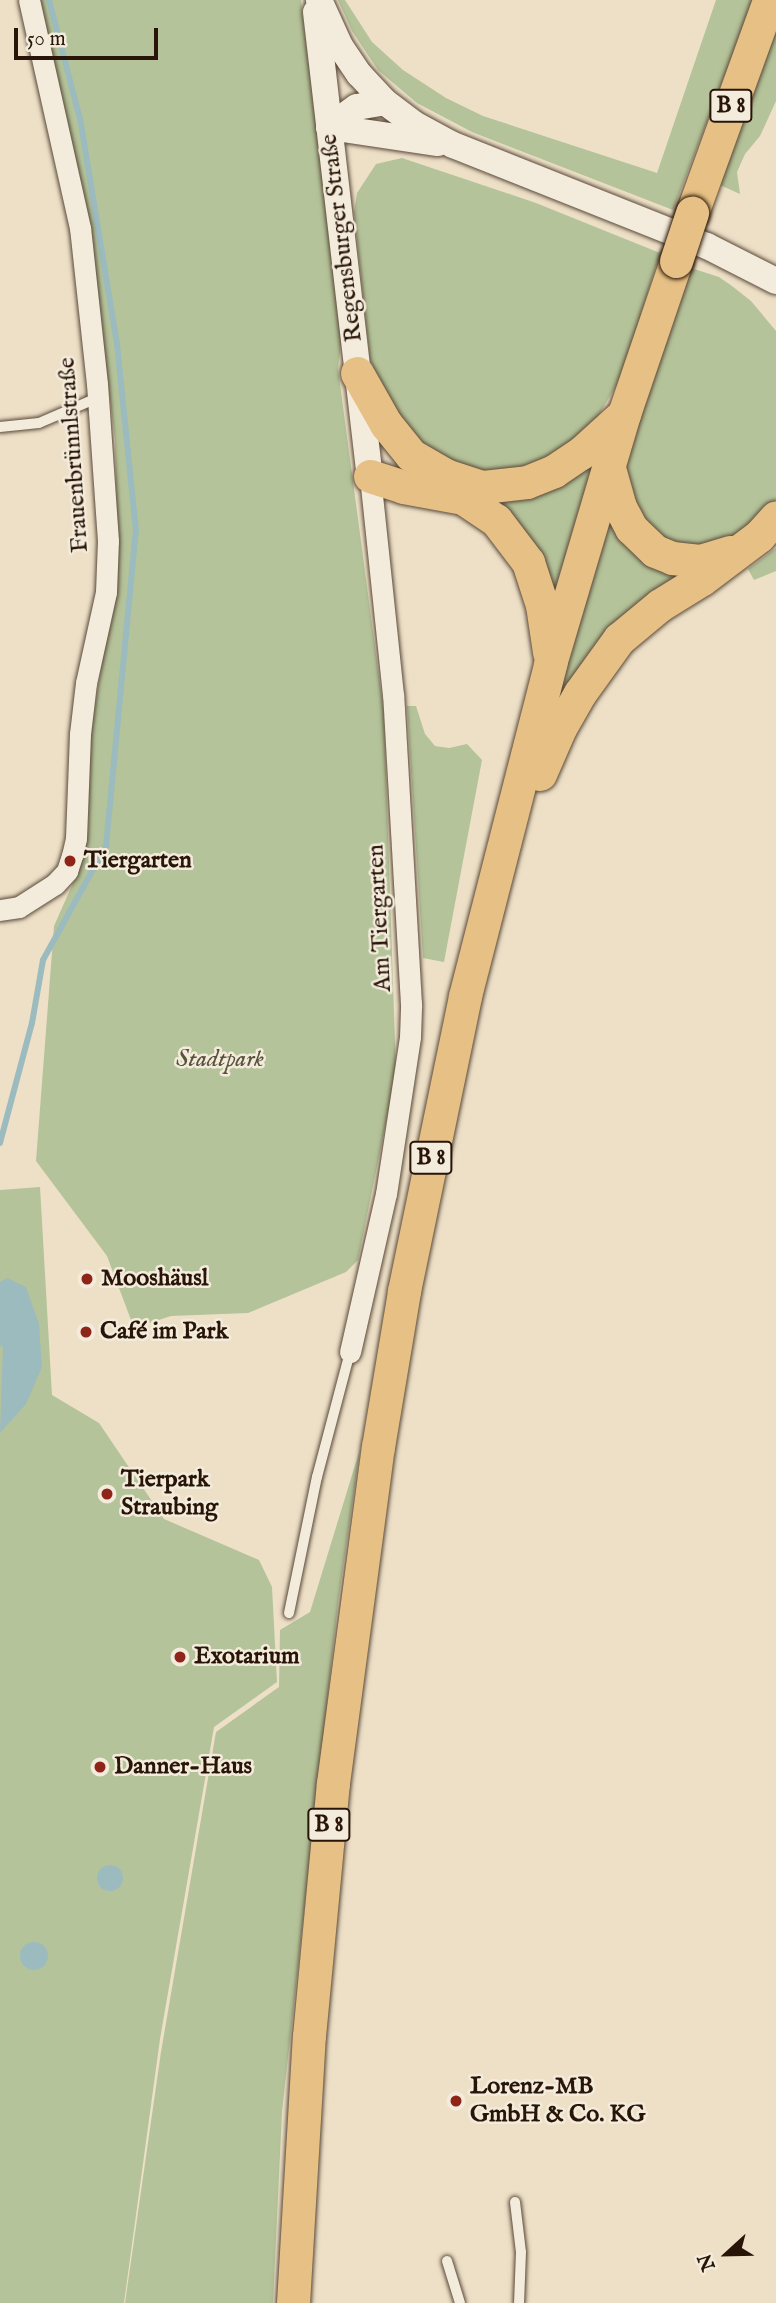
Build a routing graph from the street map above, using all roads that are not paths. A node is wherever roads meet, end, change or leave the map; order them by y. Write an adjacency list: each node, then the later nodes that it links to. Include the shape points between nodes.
1 (29, 0): 9 (street, Frauenbrünnlstraße, via 80,228)
2 (317, 0): 4 (street, via 340,46); 5 (street, Regensburger Straße)
3 (769, 0): 10 (main road, B 8, bridge)
4 (385, 102): 5 (street, via 357,107); 6 (street)
5 (329, 127): 6 (street); 8 (street, Regensburger Straße)
6 (453, 145): 7 (street, via 706,246)
7 (776, 281)
8 (357, 373): 12 (main road, via 386,424); 14 (street, Regensburger Straße)
9 (97, 398): 11 (lane, via 40,423); 19 (street, Frauenbrünnlstraße, via 106,491 106,592 81,721 74,847 67,871 38,896 19,907)
10 (624, 414): 12 (main road, via 554,471 506,487 483,487 445,475); 13 (main road, B 8)
11 (0, 427)
12 (411, 455): 14 (main road)
13 (609, 468): 16 (main road, via 625,517 655,551 700,561); 17 (main road, B 8)
14 (370, 476): 17 (main road, via 463,498 496,520 528,562 538,586); 20 (street, Am Tiergarten, via 393,695 411,1004 386,1194)
15 (776, 517): 16 (main road)
16 (746, 546): 18 (main road, via 642,618 600,664 559,728)
17 (550, 664): 18 (main road, B 8)
18 (498, 873): 24 (main road, B 8, via 438,1122 377,1447 320,1910)
19 (0, 910)
20 (350, 1352): 21 (lane, via 317,1477)
21 (289, 1613)
22 (515, 2202): 26 (lane, via 521,2252)
23 (447, 2261): 25 (lane)
24 (293, 2303)
25 (460, 2303)
26 (519, 2303)

